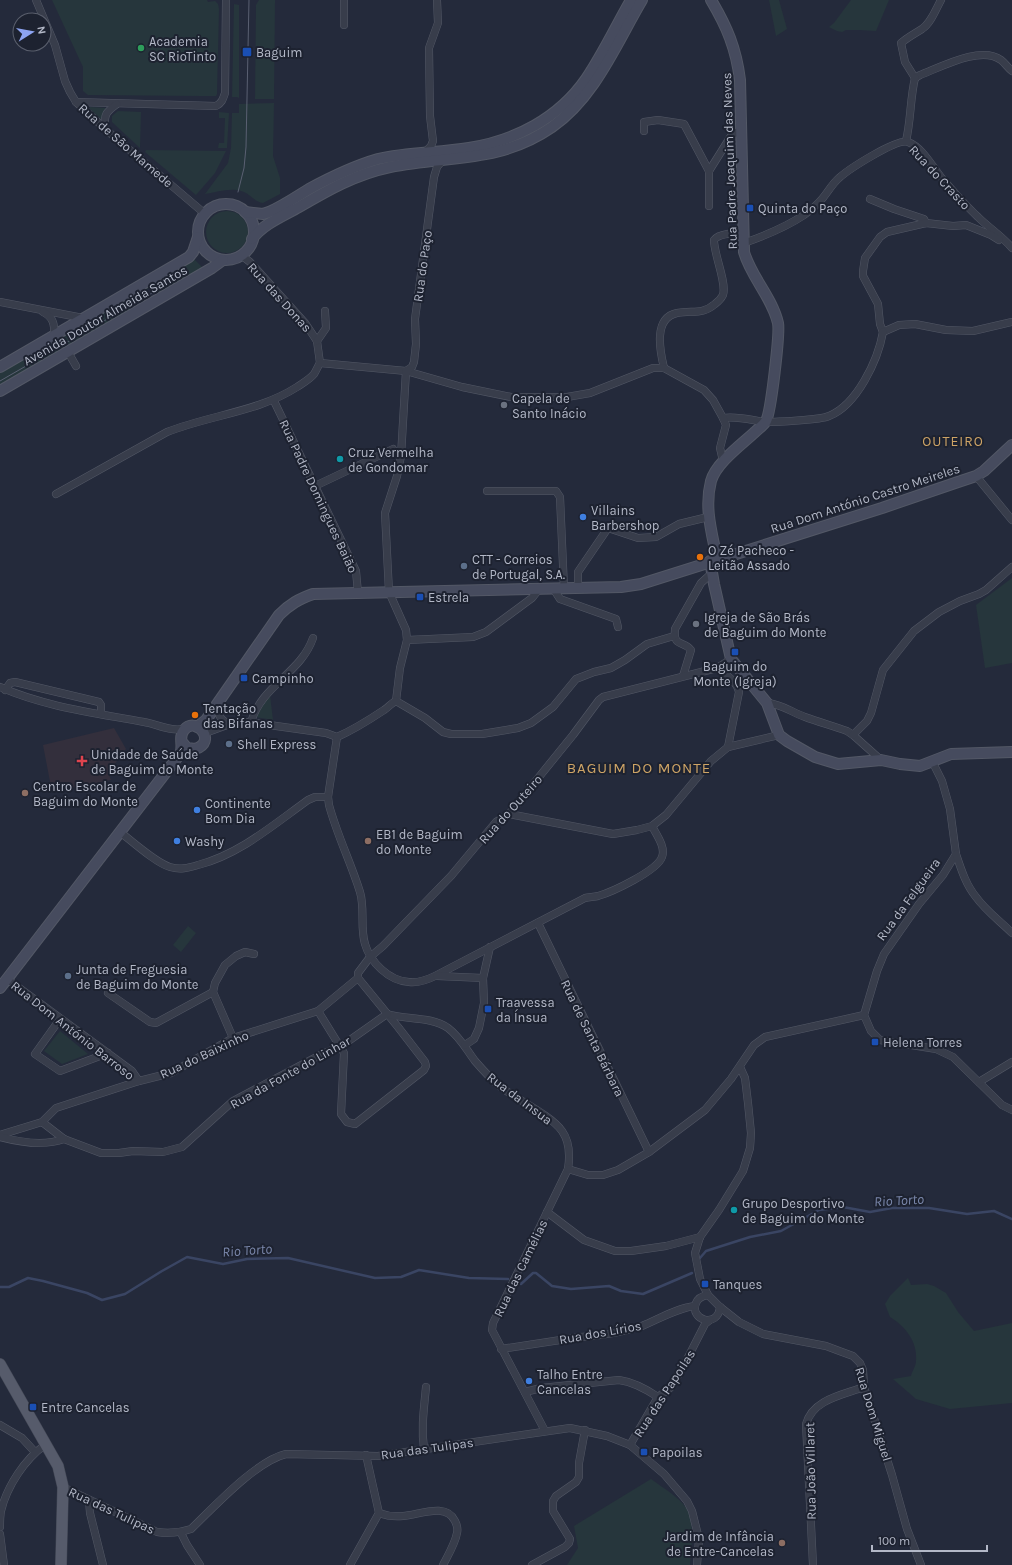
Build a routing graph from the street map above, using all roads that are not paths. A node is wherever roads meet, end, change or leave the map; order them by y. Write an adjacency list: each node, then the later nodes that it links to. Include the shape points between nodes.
1 (36, 0): 12 (street, Rua de São Mamede, via 55,45 65,81)
2 (226, 0): 13 (street, via 225,93 220,104)
3 (344, 0): 9 (street)
4 (437, 0): 18 (street, via 438,23 428,48 433,141)
5 (631, 0): 18 (main road, via 585,80 546,118 522,133 492,144)
6 (642, 0): 19 (main road, via 598,77 566,116 520,145 488,154)
7 (711, 0): 16 (main road, Rua Padre Joaquim das Neves, via 730,35 737,59)
8 (941, 0): 11 (street, via 923,28 901,43 905,62)
9 (344, 25)
10 (1012, 71): 11 (street, via 1002,61 986,54 975,55)
11 (915, 78): 17 (street)
12 (76, 102): 13 (street); 14 (street, Rua de São Mamede)
13 (118, 104): 14 (street, via 107,111 104,118)
14 (105, 128): 24 (street, Rua de São Mamede)
15 (644, 131): 20 (street, via 644,122 658,120 684,124)
16 (741, 131): 20 (street, via 731,136); 27 (main road, Rua Padre Joaquim das Neves)
17 (906, 141): 27 (street, Rua do Crasto, via 876,153 848,171 829,188 815,207 803,216 760,238); 29 (street, Rua do Crasto, via 923,154 977,217)
18 (425, 152): 23 (main road, via 361,164 269,212)
19 (443, 160): 28 (main road, via 389,167 352,178 262,228); 45 (street, Rua do Paço, via 437,167 434,177 415,319 414,362)
20 (709, 171): 22 (street)
21 (870, 199): 25 (street, via 924,219)
22 (709, 206)
23 (245, 212): 24 (main road, via 238,206 220,204); 28 (main road, via 251,219)
24 (204, 213): 26 (main road, via 200,220)
25 (926, 223): 29 (street, via 966,225); 37 (street, via 887,232 880,237 865,258 863,276 878,304)
26 (198, 237): 31 (main road, via 206,252); 35 (main road, Avenida Doutor Almeida Santos, via 189,257)
27 (744, 238): 44 (street, Rua do Crasto, via 724,235 714,240 722,276 723,293 720,301 698,313 668,316 663,322 660,351); 49 (main road, Rua Padre Joaquim das Neves, via 747,261 769,300 778,324 774,380)
28 (252, 239): 30 (main road)
29 (1010, 245)
30 (241, 255): 31 (main road); 39 (street, Rua das Donas, via 305,323)
31 (223, 260): 40 (main road, Avenida Doutor Almeida Santos)
32 (0, 302): 33 (street)
33 (39, 310): 35 (street); 38 (street, via 50,316 54,323)
34 (325, 312): 39 (street, via 326,328)
35 (84, 318): 38 (main road, Avenida Doutor Almeida Santos)
36 (1012, 322): 37 (street, via 972,330 946,330 915,324 899,325)
37 (883, 332): 49 (street, via 872,367 860,388 839,410 828,417)
38 (54, 336): 43 (main road, Avenida Doutor Almeida Santos)
39 (317, 341): 41 (street, Rua das Donas)
40 (68, 352): 42 (street); 46 (main road, Avenida Doutor Almeida Santos)
41 (320, 363): 45 (street); 47 (street, via 314,375)
42 (76, 366)
43 (0, 367)
44 (664, 368): 45 (street, via 653,368 590,393 540,398 511,397 462,387); 48 (street, via 704,390)
45 (406, 371): 66 (street, via 401,456 385,514)
46 (0, 391)
47 (274, 400): 54 (street, Rua Padre Domingues Baião); 56 (street, via 186,424 167,432)
48 (723, 418): 49 (street, via 734,416); 52 (street, via 726,425 720,448)
49 (766, 422): 52 (main road)
50 (1012, 444): 53 (main road, Rua Dom António Castro Meireles)
51 (393, 449): 54 (street)
52 (723, 461): 57 (main road, via 712,480 708,498)
53 (976, 476): 58 (street); 59 (main road, Rua Dom António Castro Meireles)
54 (315, 486): 67 (street, Rua Padre Domingues Baião, via 356,571)
55 (487, 491): 64 (street, via 558,493)
56 (56, 494)
57 (708, 517): 59 (main road); 65 (street, via 679,524 656,537 638,538 608,528 578,572)
58 (1012, 520)
59 (714, 560): 61 (main road); 65 (main road, Rua Dom António Castro Meireles, via 642,584)
60 (1012, 567): 88 (street, via 986,590 939,612 914,631 883,670 870,713)
61 (712, 573): 69 (street, via 701,583 675,629); 72 (main road)
62 (540, 588): 63 (main road, Rua Dom António Castro Meireles); 66 (main road, Rua Dom António Castro Meireles); 71 (street, via 532,598 486,632 472,637)
63 (553, 588): 64 (main road, Rua Dom António Castro Meireles); 68 (street, via 560,599 616,619)
64 (564, 588): 65 (main road, Rua Dom António Castro Meireles)
65 (578, 588)
66 (389, 592): 67 (main road, Rua Dom António Castro Meireles); 71 (street, via 406,630)
67 (358, 593): 80 (main road, via 312,594 289,605 279,615)
68 (618, 627)
69 (674, 636): 74 (street, via 677,642 691,650); 77 (street, via 647,644 611,668 576,679 553,707 531,724 518,728 482,734 451,734 443,732)
70 (313, 638): 82 (street, via 292,671 260,701)
71 (407, 640): 77 (street)
72 (731, 659): 73 (street, Rua do Outeiro); 78 (main road)
73 (717, 668): 74 (street, Rua do Outeiro); 91 (street, via 736,684 739,692)
74 (682, 676): 98 (street, Rua do Outeiro, via 599,700)
75 (3, 689): 76 (street, via 12,682); 79 (street)
76 (51, 691): 79 (street); 81 (street, via 99,702)
77 (396, 701): 89 (street)
78 (767, 702): 87 (main road); 88 (street, via 780,704 790,711)
79 (48, 703): 81 (street)
80 (218, 703): 83 (street, via 218,714); 86 (main road)
81 (100, 714): 85 (street)
82 (251, 722): 83 (street); 89 (street, via 326,733)
83 (230, 724): 86 (street, via 208,732)
84 (187, 728): 85 (street); 86 (main road, via 190,726); 90 (main road, via 182,734)
85 (173, 729): 90 (street, via 180,734)
86 (202, 731): 92 (main road, via 205,739 202,746)
87 (779, 735): 91 (street); 95 (main road, via 787,742 830,763)
88 (853, 735): 95 (street)
89 (337, 737): 97 (street)
90 (182, 740): 92 (main road, via 184,745); 94 (main road)
91 (728, 747): 99 (street, via 711,761 666,815)
92 (191, 749): 94 (main road)
93 (1012, 752): 96 (main road, via 951,754 941,756)
94 (180, 754): 100 (main road)
95 (881, 760): 96 (main road, via 910,766)
96 (932, 762): 101 (street, Rua da Felgueira, via 942,782 950,809)
97 (328, 796): 100 (street, via 308,800 237,850 214,861 186,868 169,867); 106 (street, via 331,814 361,894 364,943)
98 (509, 814): 99 (street, via 613,834); 106 (street, Rua do Outeiro, via 496,822 451,876)
99 (652, 826): 102 (street, via 663,852 655,867 638,878 598,896 585,898)
100 (120, 832): 110 (main road)
101 (956, 854): 103 (street, via 967,884 975,896); 116 (street, Rua da Felgueira, via 884,954)
102 (538, 923): 104 (street); 130 (street, Rua de Santa Bárbara)
103 (1012, 933)
104 (490, 947): 107 (street); 109 (street)
105 (254, 954): 112 (street, via 240,953 229,961 220,972)
106 (370, 957): 107 (street, via 396,979 415,982); 108 (street, Rua do Baixinho, via 358,973)
107 (436, 976): 109 (street)
108 (358, 978): 114 (street, Rua do Baixinho); 115 (street)
109 (483, 978): 119 (street, via 484,1003 479,1028 474,1039)
110 (7, 979): 111 (main road); 117 (street, Rua Dom António Barroso)
111 (0, 988)
112 (213, 992): 113 (street, via 156,1023 150,1022); 118 (street)
113 (108, 993)
114 (318, 1011): 118 (street, Rua do Baixinho); 120 (street)
115 (387, 1014): 119 (street, Rua da Insua, via 440,1024 448,1028); 120 (street, Rua da Fonte do Linhar); 120 (street, via 426,1066 355,1124 347,1122 341,1114 344,1053)
116 (864, 1015): 123 (street, via 765,1037 754,1045); 125 (street, via 871,1031 880,1040 945,1052)
117 (60, 1019): 121 (street, Rua Dom António Barroso); 121 (street, via 35,1054 60,1071)
118 (233, 1038): 124 (street, Rua do Baixinho, via 171,1073)
119 (465, 1045): 131 (street, Rua da Insua, via 474,1060 499,1085 553,1122 562,1132 570,1152)
120 (340, 1047): 129 (street, Rua da Fonte do Linhar, via 233,1101 182,1147 163,1152 101,1153)
121 (108, 1053): 124 (street, Rua Dom António Barroso, via 132,1071)
122 (1012, 1062): 125 (street)
123 (740, 1067): 130 (street, via 705,1110); 133 (street, via 745,1078 750,1148 743,1171)
124 (139, 1081): 127 (street, Rua do Baixinho, via 56,1108)
125 (979, 1082): 126 (street, via 1002,1105)
126 (1012, 1110)
127 (42, 1122): 128 (street, Rua do Baixinho); 129 (street, Rua da Fonte do Linhar)
128 (0, 1136): 129 (street, via 10,1140 53,1143)
129 (64, 1139)
130 (649, 1152): 131 (street, via 614,1172 603,1175 588,1175)
131 (568, 1169): 132 (street, Rua da Insua)
132 (547, 1212): 133 (street, via 584,1240 615,1251 659,1247); 138 (street, Rua das Camélias, via 494,1317 492,1330)
133 (700, 1237): 134 (street, via 695,1258 700,1279)
134 (708, 1295): 135 (street, via 698,1299); 136 (street)
135 (695, 1306): 137 (street, via 699,1317); 138 (street, Rua dos Lírios, via 633,1329)
136 (720, 1307): 137 (street, via 716,1317); 141 (street, Rua Dom Miguel, via 739,1322 763,1334 826,1346 853,1356 863,1370)
137 (710, 1320): 143 (street, Rua das Papoilas, via 705,1324 670,1388)
138 (501, 1349): 142 (street, Rua das Camélias)
139 (0, 1364): 147 (main road)
140 (426, 1387): 149 (street, via 422,1419)
141 (864, 1387): 166 (street, Rua João Villaret, via 823,1402 808,1416 806,1424); 167 (street, Rua Dom Miguel, via 907,1529)
142 (525, 1392): 143 (street, via 619,1380 630,1382); 146 (street, Rua das Camélias)
143 (658, 1397): 148 (street, Rua das Papoilas)
144 (0, 1425): 150 (street, via 22,1438)
145 (585, 1430): 146 (street, Rua das Tulipas, via 570,1428); 148 (street, Rua das Tulipas); 164 (street, via 579,1477 553,1501 553,1511 570,1539 569,1544)
146 (544, 1432): 149 (street, Rua das Tulipas)
147 (45, 1445): 150 (street); 152 (main road, via 58,1466)
148 (630, 1445): 165 (street, Rua das Tulipas, via 664,1474 692,1510 700,1539)
149 (424, 1450): 151 (street, Rua das Tulipas, via 378,1456)
150 (35, 1452): 155 (street, via 8,1491 1,1512)
151 (366, 1455): 154 (street); 156 (street, Rua das Tulipas, via 286,1454 274,1458 243,1480 191,1529)
152 (63, 1487): 153 (street, Rua das Tulipas); 159 (main road)
153 (89, 1500): 156 (street, Rua das Tulipas, via 158,1532); 160 (street)
154 (379, 1513): 162 (street); 163 (street, via 388,1517 437,1510 446,1512 457,1526 457,1535)
155 (0, 1527)
156 (181, 1532): 161 (street)
157 (0, 1534): 158 (street)
158 (4, 1565)
159 (61, 1565)
160 (103, 1565)
161 (200, 1565)
162 (350, 1565)
163 (443, 1565)
164 (532, 1565)
165 (697, 1565)
166 (813, 1565)
167 (921, 1565)

